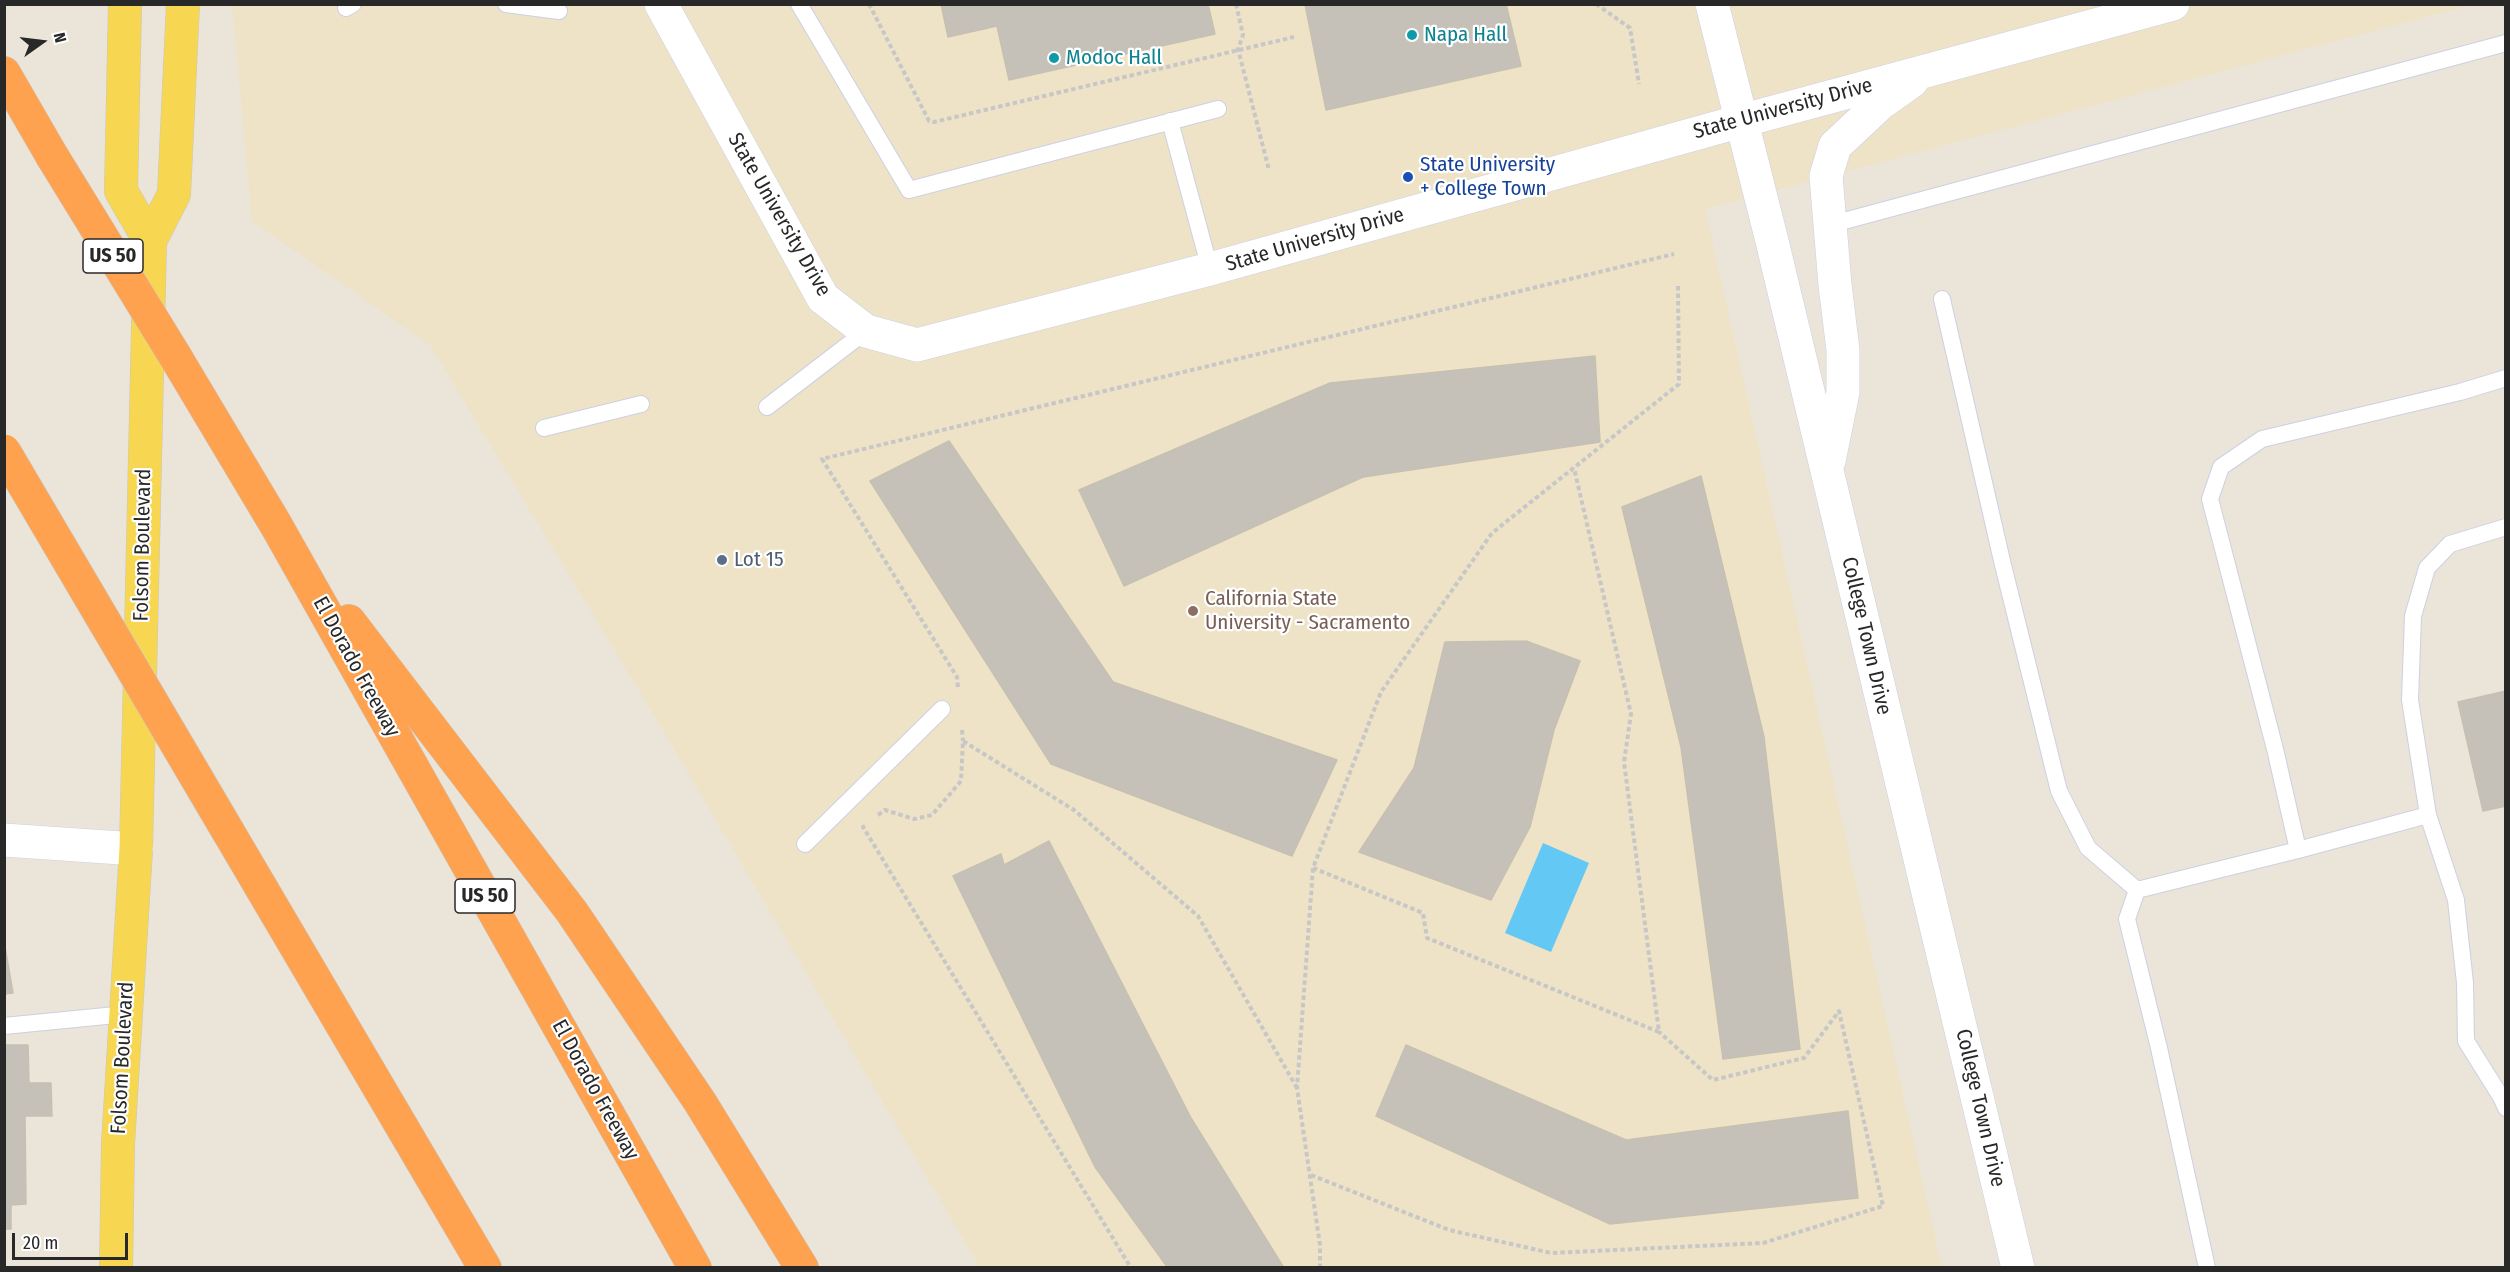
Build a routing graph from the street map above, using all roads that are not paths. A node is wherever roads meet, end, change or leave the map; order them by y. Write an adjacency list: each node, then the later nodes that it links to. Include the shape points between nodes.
1 (125, 4): 16 (main road, via 121,191)
2 (183, 4): 16 (main road, Folsom Boulevard, via 174,194)
3 (506, 4): 8 (lane)
4 (661, 4): 19 (street, State University Drive, via 823,298)
5 (799, 4): 14 (lane, via 909,190)
6 (1712, 4): 13 (street, College Town Drive)
7 (2173, 4): 10 (street, State University Drive)
8 (559, 11)
9 (2505, 43): 15 (lane)
10 (1924, 71): 13 (street, State University Drive); 15 (street, via 1881,103 1835,146 1826,176)
11 (4, 73): 26 (highway, El Dorado Freeway / US 50, bridge)
12 (1218, 109): 14 (lane)
13 (1741, 121): 17 (street, State University Drive); 25 (street, College Town Drive)
14 (1170, 122): 17 (lane)
15 (1829, 225): 25 (street, via 1843,350 1843,392)
16 (150, 241): 32 (main road, Folsom Boulevard)
17 (1210, 269): 19 (street, State University Drive, via 917,345)
18 (1942, 299): 34 (lane, via 2059,791 2088,848)
19 (866, 331): 22 (lane)
20 (2505, 378): 33 (lane, via 2262,439 2221,467 2210,499)
21 (641, 404): 23 (lane)
22 (767, 407)
23 (544, 428)
24 (4, 451): 39 (highway, bridge)
25 (1827, 472): 42 (street, College Town Drive)
26 (276, 525): 40 (highway, El Dorado Freeway / US 50); 41 (highway, via 572,912 700,1102)
27 (2505, 527): 29 (lane, via 2450,544 2427,568 2413,616 2410,700)
28 (942, 709): 31 (lane)
29 (2428, 815): 33 (lane); 37 (lane, via 2456,900 2465,983 2466,1041)
30 (4, 840): 32 (street)
31 (805, 844)
32 (136, 849): 35 (main road, Folsom Boulevard)
33 (2298, 850): 34 (lane)
34 (2137, 890): 43 (lane, via 2127,920)
35 (126, 1014): 36 (lane); 38 (main road, Folsom Boulevard)
36 (4, 1026)
37 (2505, 1108)
38 (116, 1268)
39 (485, 1268)
40 (695, 1268)
41 (802, 1268)
42 (2018, 1268)
43 (2207, 1268)

